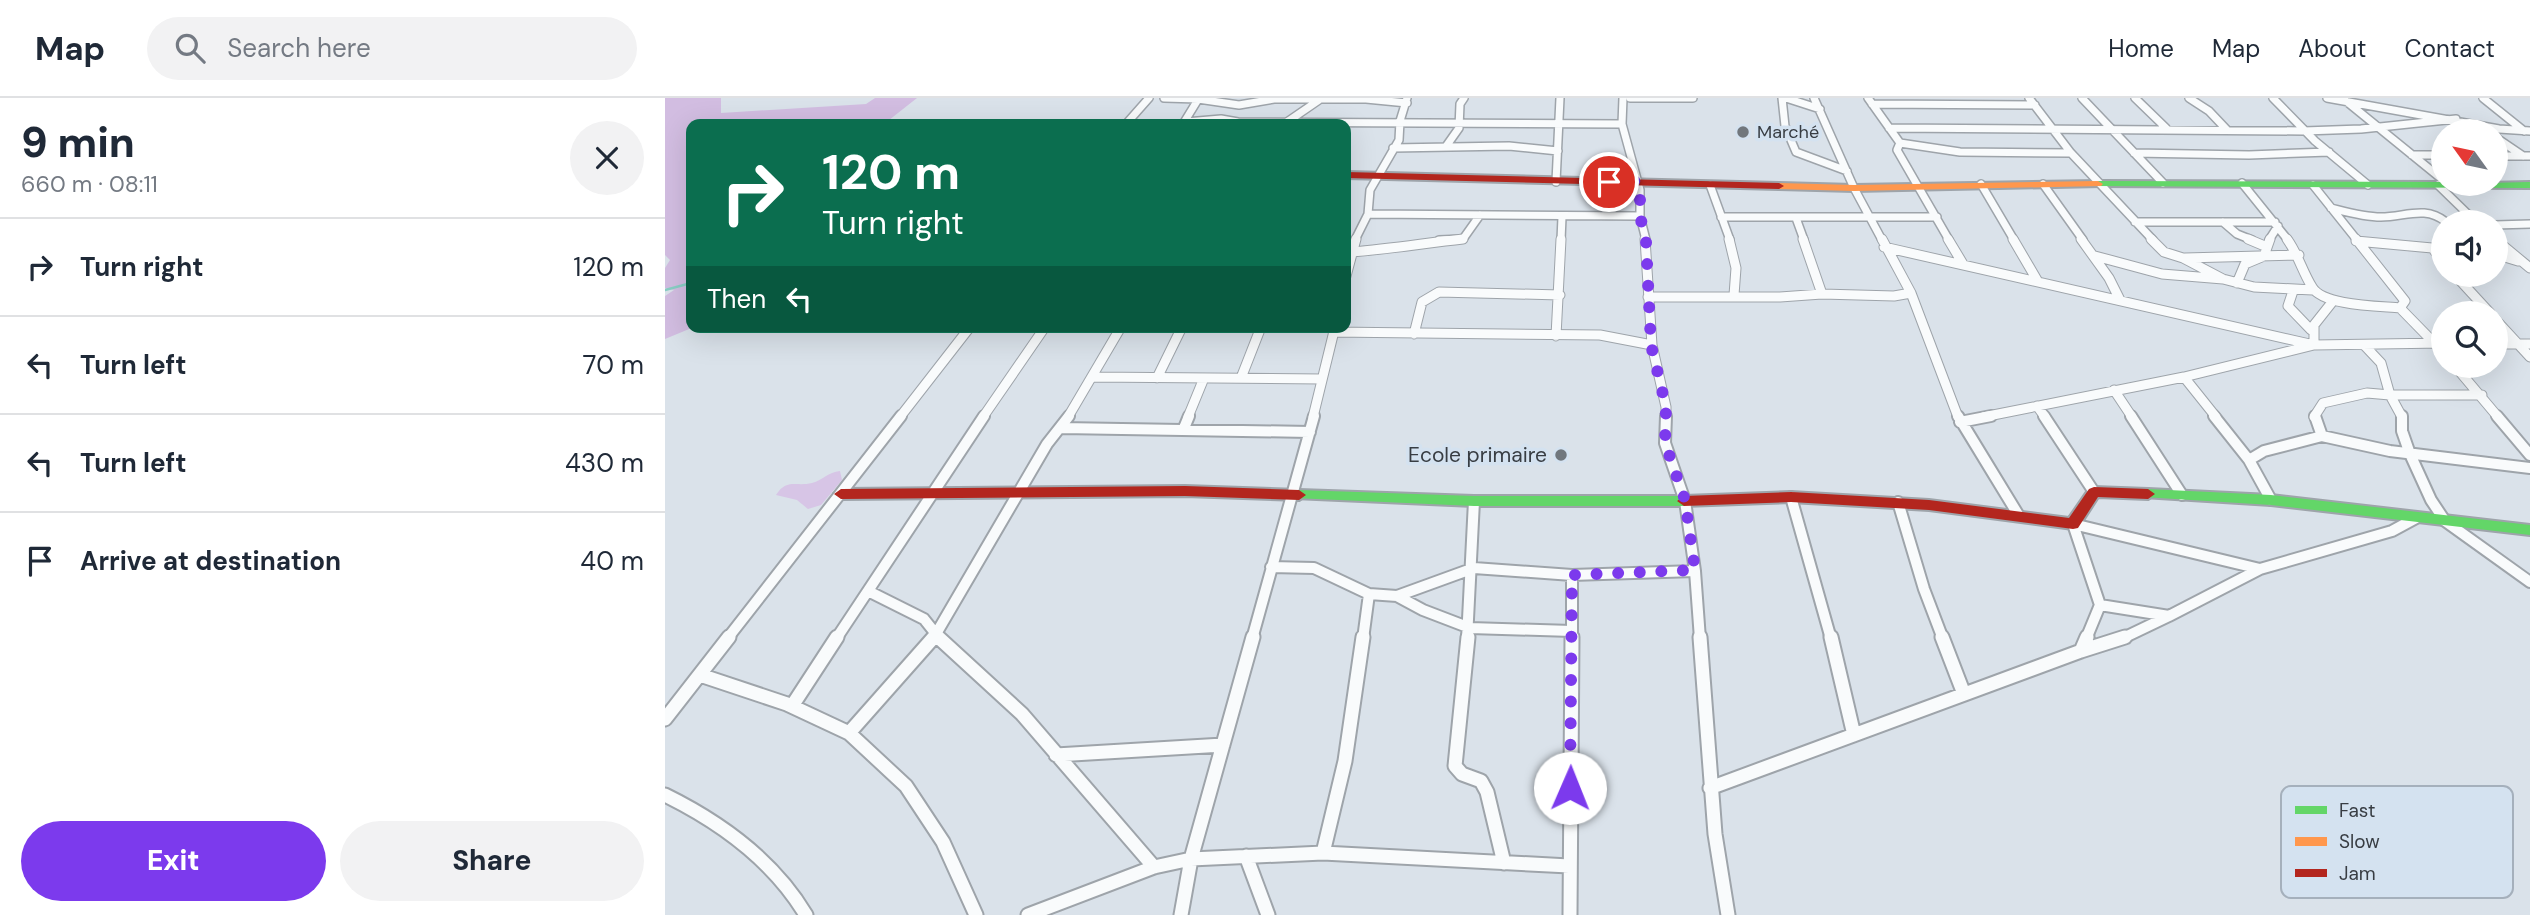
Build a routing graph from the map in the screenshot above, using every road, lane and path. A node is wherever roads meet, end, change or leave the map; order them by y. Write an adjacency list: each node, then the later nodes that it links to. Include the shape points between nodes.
1 (1149, 98): 27 (street)
2 (1164, 98): 3 (street)
3 (1198, 98): 23 (street, via 1230,105); 28 (street)
4 (1355, 98): 20 (street); 21 (street)
5 (1465, 98): 35 (street, via 1459,104)
6 (1560, 98): 7 (street); 36 (street)
7 (1572, 98)
8 (1623, 98): 37 (street)
9 (1630, 98): 10 (street)
10 (1693, 98)
11 (1784, 98): 26 (street); 59 (street, via 1785,126 1796,152)
12 (1814, 98): 26 (street)
13 (2029, 98): 25 (street)
14 (2082, 98): 40 (street)
15 (2135, 98): 41 (street)
16 (2189, 98): 44 (street)
17 (2273, 98): 45 (street)
18 (2327, 98): 22 (street)
19 (2483, 98): 46 (street)
20 (1324, 99): 23 (street); 30 (street)
21 (1407, 100): 32 (street)
22 (2344, 100): 31 (street); 42 (street)
23 (1252, 101): 29 (street)
24 (1870, 101): 25 (street); 38 (street)
25 (2035, 105): 39 (street)
26 (1820, 109): 59 (street)
27 (1130, 119)
28 (1186, 119)
29 (1240, 119)
30 (1292, 119)
31 (2456, 119)
32 (1400, 121): 33 (street); 35 (street); 50 (street, via 1399,140)
33 (1351, 122)
34 (2431, 122): 42 (street)
35 (1460, 123): 36 (street); 48 (street)
36 (1556, 124): 37 (street); 51 (street)
37 (1622, 124): 63 (street)
38 (1889, 128): 39 (street); 47 (street)
39 (2054, 128): 40 (street); 53 (street)
40 (2112, 128): 41 (street); 54 (street)
41 (2166, 128): 44 (street)
42 (2377, 128): 45 (street); 55 (street)
43 (2508, 129): 46 (street)
44 (2227, 130): 45 (street)
45 (2304, 131): 52 (street)
46 (2527, 131)
47 (1900, 143): 53 (street, via 1960,152); 72 (street, via 1897,150)
48 (1447, 145): 50 (street); 51 (street)
49 (2508, 145): 58 (street)
50 (1393, 148): 62 (street)
51 (1558, 151): 64 (street)
52 (2329, 152): 54 (street); 74 (street)
53 (2071, 153): 70 (street)
54 (2134, 153): 65 (street)
55 (2412, 155): 56 (street); 60 (street)
56 (2431, 155)
57 (2508, 156): 58 (street)
58 (2527, 156)
59 (1847, 171): 77 (street)
60 (2431, 172)
61 (1351, 175): 62 (street)
62 (1378, 176): 64 (street); 81 (street, via 1370,190)
63 (1636, 181): 64 (street); 71 (street); 84 (street)
64 (1556, 182)
65 (2163, 183): 66 (street); 70 (street)
66 (2242, 183): 73 (street); 92 (street)
67 (2431, 183): 74 (street)
68 (1981, 184): 69 (street); 72 (street); 109 (street)
69 (2043, 184): 70 (street); 102 (street)
70 (2102, 184): 90 (street)
71 (1710, 185): 77 (street); 86 (street)
72 (1918, 185): 77 (street); 87 (street)
73 (2313, 185): 74 (street); 79 (street)
74 (2368, 185)
75 (2508, 185): 76 (street)
76 (2530, 186)
77 (1854, 188): 89 (street)
78 (2455, 196): 80 (street)
79 (2330, 208): 82 (street, via 2378,217); 95 (street)
80 (2466, 210)
81 (1368, 214): 83 (street); 96 (street)
82 (2431, 214)
83 (1480, 215): 85 (street); 98 (street, via 1462,239 1409,248)
84 (1640, 216): 85 (street); 118 (street, via 1646,241)
85 (1562, 217): 116 (street)
86 (1721, 217): 88 (street); 117 (street, via 1734,262)
87 (1937, 217): 89 (street); 106 (street)
88 (1795, 218): 89 (street); 115 (street)
89 (1870, 219): 97 (street)
90 (2135, 222): 91 (street); 104 (street, via 2164,252)
91 (2223, 222): 92 (street); 101 (street)
92 (2277, 224): 101 (street); 103 (street)
93 (2530, 224): 94 (street)
94 (2508, 225)
95 (2356, 241): 99 (street); 122 (street, via 2406,300)
96 (1351, 247)
97 (1884, 247): 106 (street); 114 (street)
98 (1351, 249)
99 (2431, 249)
100 (2508, 250): 107 (street)
101 (2265, 251): 103 (street); 104 (street); 110 (street, via 2241,267)
102 (2095, 256): 108 (street, via 2162,274); 119 (street)
103 (2299, 256): 112 (street)
104 (2183, 258): 108 (street)
105 (2508, 259): 107 (street)
106 (1963, 264): 109 (street)
107 (2527, 266)
108 (2223, 279): 110 (street)
109 (2037, 280): 119 (street)
110 (2237, 283): 113 (street)
111 (2466, 287): 121 (street)
112 (2313, 290): 113 (street); 120 (street)
113 (2293, 291): 123 (street, via 2287,306)
114 (1911, 293): 115 (street); 154 (street)
115 (1822, 294): 117 (street, via 1780,298)
116 (1560, 295): 132 (street, via 1427,295); 133 (street)
117 (1734, 295): 118 (street)
118 (1648, 297): 139 (street)
119 (2120, 300): 140 (street)
120 (2333, 301): 122 (street); 123 (street)
121 (2479, 301)
122 (2400, 308): 134 (street)
123 (2311, 330): 140 (street)
124 (1351, 331): 132 (street)
125 (965, 333): 165 (street)
126 (1041, 333): 166 (street)
127 (1118, 333): 143 (street)
128 (1179, 333): 145 (street)
129 (1259, 333): 147 (street)
130 (1333, 333): 149 (street)
131 (2508, 333): 137 (street)
132 (1414, 334): 133 (street)
133 (1556, 336): 139 (street, via 1599,335)
134 (2431, 336)
135 (2431, 343): 141 (street)
136 (2508, 344): 137 (street)
137 (2518, 344): 138 (street); 142 (street)
138 (2530, 344)
139 (1651, 345): 170 (street, via 1666,407 1665,443)
140 (2314, 345): 141 (street); 144 (street)
141 (2364, 345): 151 (street, via 2381,363)
142 (2530, 357)
143 (1092, 377): 145 (street); 155 (street)
144 (2184, 377): 150 (street); 161 (street)
145 (1157, 378): 146 (street)
146 (1204, 378): 147 (street); 156 (street)
147 (1241, 378): 149 (street)
148 (2466, 378): 152 (street)
149 (1322, 379): 157 (street)
150 (2114, 390): 153 (street); 167 (street)
151 (2391, 395): 152 (street); 158 (street, via 2367,393 2323,403 2315,418); 159 (street, via 2402,414)
152 (2482, 395): 160 (street)
153 (2037, 406): 154 (street); 164 (street)
154 (1960, 422): 174 (street)
155 (1062, 428): 156 (street); 163 (street, via 1047,444)
156 (1184, 428): 157 (street)
157 (1310, 432): 168 (street)
158 (2322, 436): 159 (street); 161 (street, via 2264,451)
159 (2410, 454): 162 (street); 176 (street)
160 (2530, 454)
161 (2249, 460): 171 (street)
162 (2530, 468)
163 (1020, 492): 166 (street); 168 (street, via 1185,491); 192 (street)
164 (2094, 492): 167 (street); 177 (street)
165 (841, 494): 166 (street); 194 (street)
166 (930, 494): 185 (street)
167 (2182, 495): 171 (street)
168 (1290, 497): 172 (street); 179 (street)
169 (1791, 497): 170 (street); 173 (street); 199 (street)
170 (1685, 500): 172 (street); 182 (street)
171 (2271, 500): 175 (street)
172 (1473, 501): 180 (street)
173 (1898, 502): 174 (street); 195 (street, via 1924,589)
174 (2019, 516): 177 (street)
175 (2416, 517): 176 (street); 181 (street, via 2392,531)
176 (2445, 522): 178 (street); 184 (street)
177 (2073, 524): 181 (street); 188 (street)
178 (2530, 530)
179 (1271, 567): 186 (street, via 1314,568); 200 (street)
180 (1474, 568): 183 (street); 187 (street); 190 (street)
181 (2260, 569): 189 (street)
182 (1695, 570): 183 (street); 202 (street)
183 (1572, 575): 191 (street)
184 (2530, 582)
185 (868, 591): 192 (street, via 924,619); 196 (street)
186 (1369, 594): 187 (street); 204 (street, via 1345,761)
187 (1398, 596): 190 (street)
188 (2100, 605): 189 (street); 193 (street)
189 (2169, 616): 193 (street, via 2106,645)
190 (1470, 628): 191 (street); 207 (street, via 1455,766 1481,781 1487,792)
191 (1572, 631): 208 (street)
192 (936, 635): 198 (street); 201 (street, via 1022,714)
193 (2081, 651): 195 (street)
194 (700, 675): 196 (street); 197 (street)
195 (1964, 694): 199 (street)
196 (792, 706): 198 (street)
197 (665, 719)
198 (849, 733): 211 (street, via 906,786 943,842)
199 (1854, 735): 202 (street)
200 (1223, 745): 201 (street); 206 (street)
201 (1056, 755): 209 (street)
202 (1710, 788): 216 (street)
203 (665, 795): 210 (street, via 693,807 758,855)
204 (1323, 853): 205 (street); 207 (street)
205 (1246, 856): 206 (street); 214 (street)
206 (1191, 859): 209 (street); 213 (street)
207 (1504, 863): 208 (street)
208 (1569, 866): 215 (street)
209 (1154, 867): 212 (street)
210 (806, 915)
211 (976, 915)
212 (1028, 915)
213 (1181, 915)
214 (1268, 915)
215 (1570, 915)
216 (1728, 915)

